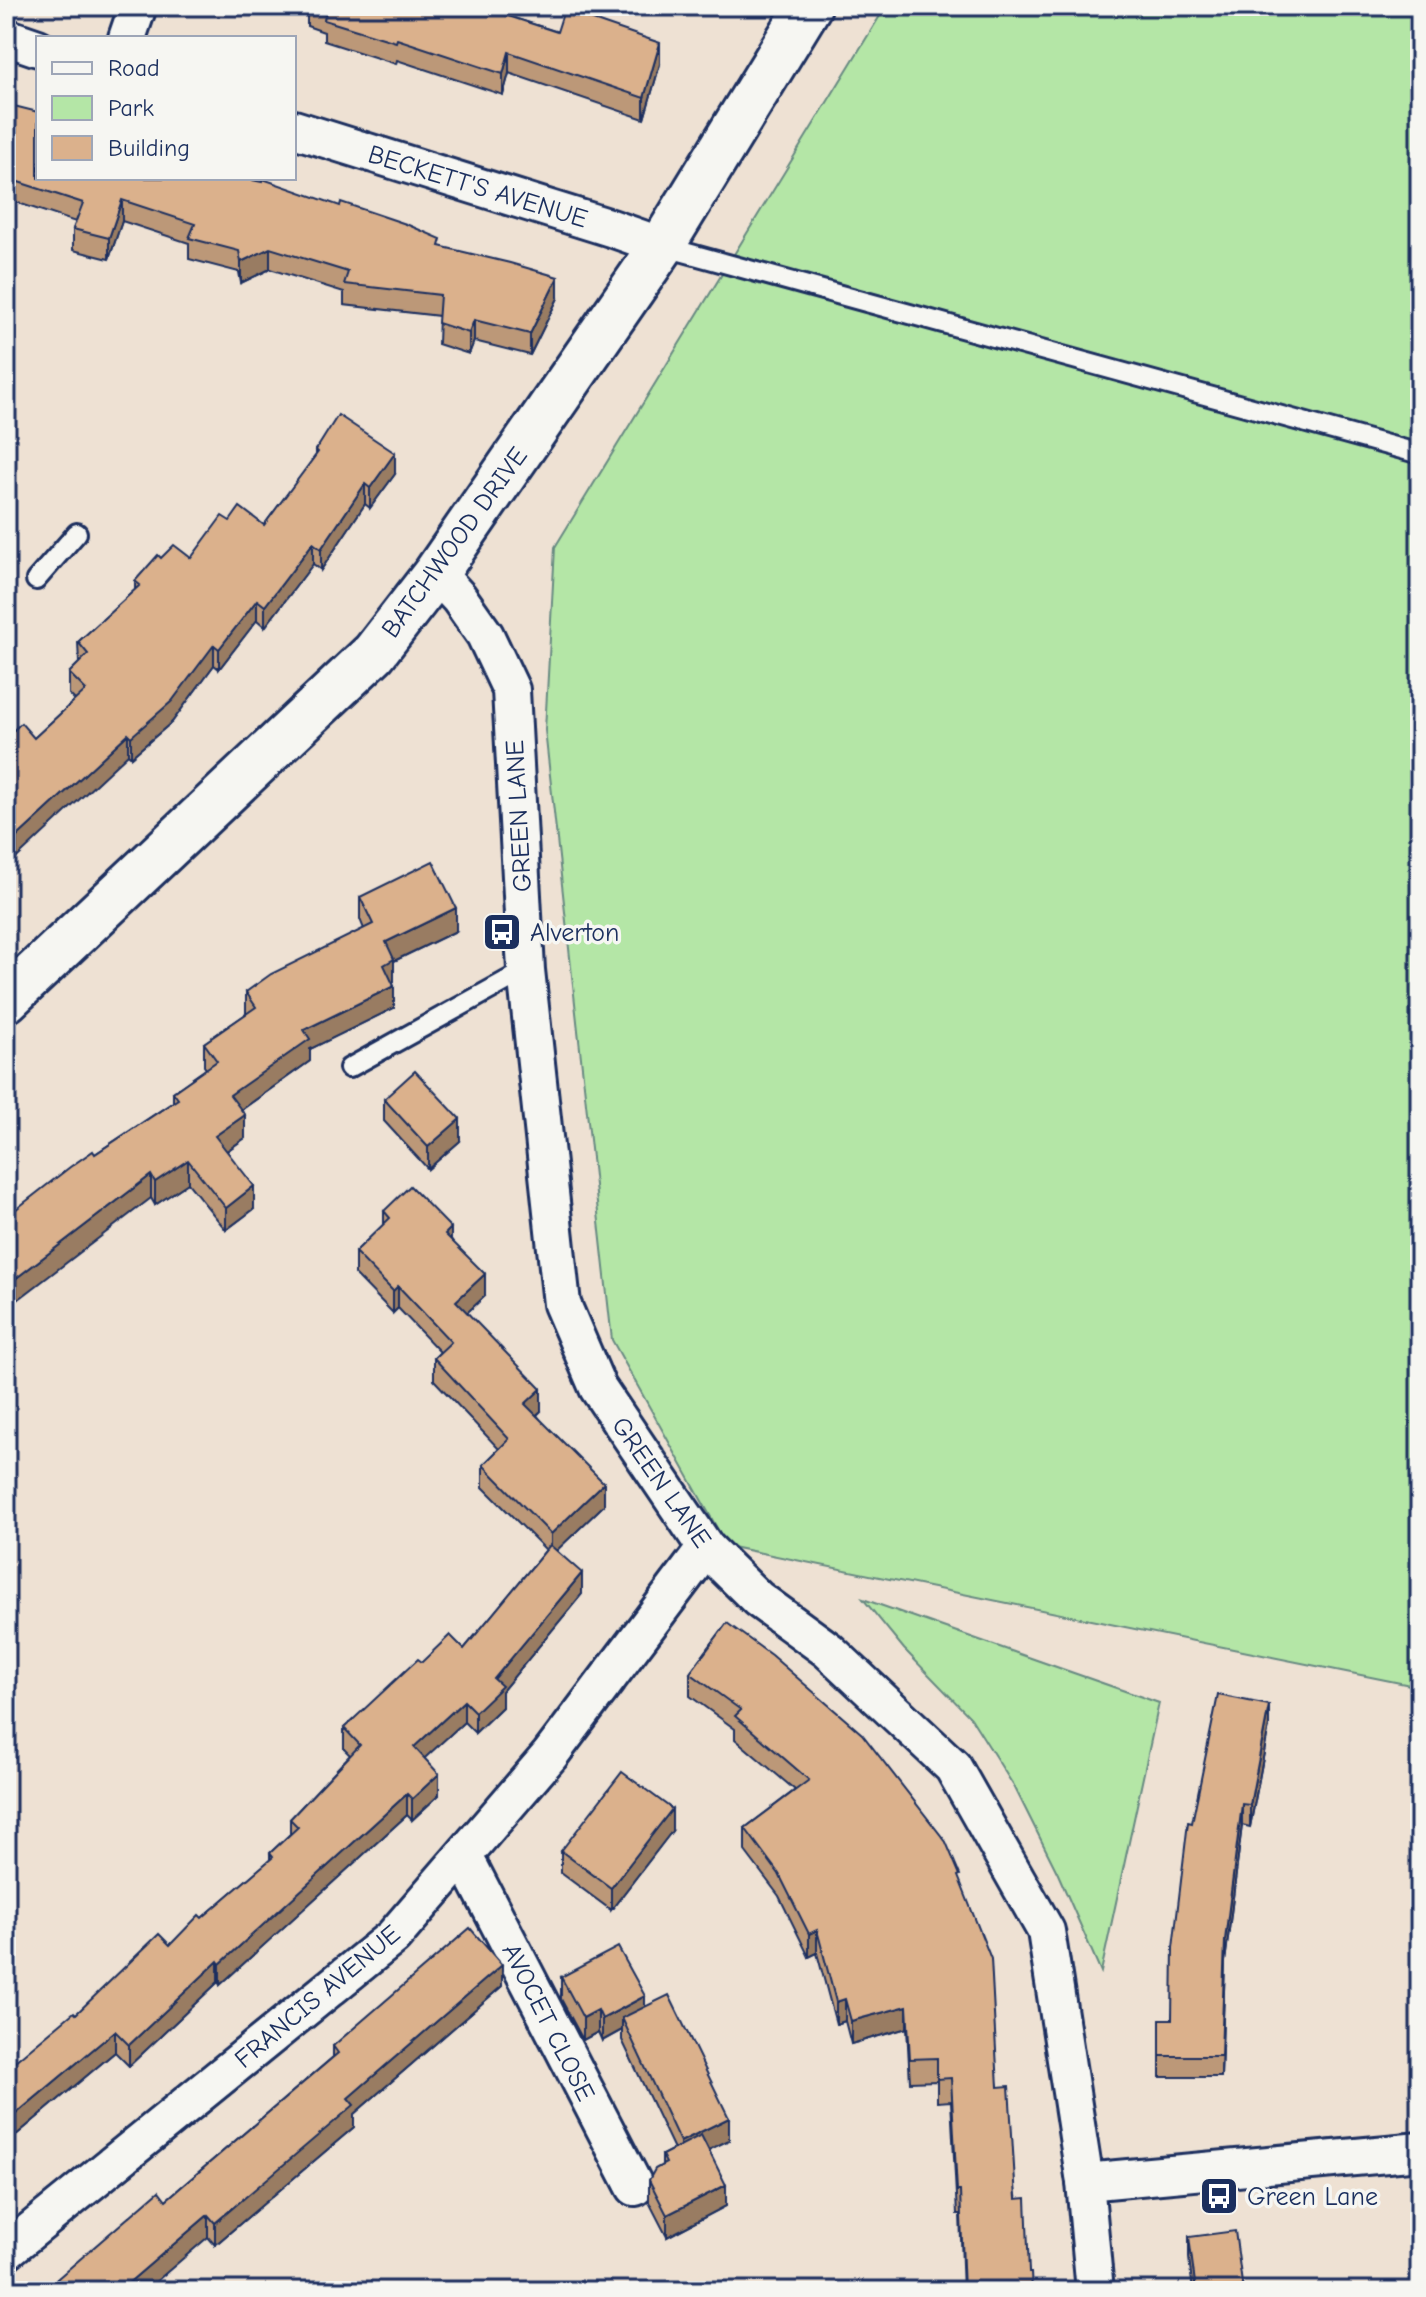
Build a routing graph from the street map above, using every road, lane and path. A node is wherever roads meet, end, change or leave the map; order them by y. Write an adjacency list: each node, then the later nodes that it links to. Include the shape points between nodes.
1 (138, 6): 3 (street)
2 (809, 6): 7 (street, BATCHWOOD DRIVE)
3 (128, 36)
4 (6, 37): 5 (street)
5 (36, 47)
6 (296, 130): 7 (street, BECKETT'S AVENUE)
7 (662, 246): 8 (lane); 10 (street, BATCHWOOD DRIVE)
8 (1420, 454)
9 (77, 533): 11 (lane)
10 (436, 573): 12 (street, GREEN LANE, via 485,635 511,690); 13 (street, BATCHWOOD DRIVE, via 374,653)
11 (36, 580)
12 (526, 970): 14 (lane); 15 (street, GREEN LANE, via 562,1304 598,1388)
13 (6, 1000)
14 (349, 1068)
15 (706, 1548): 16 (street, FRANCIS AVENUE, via 550,1755); 18 (street, GREEN LANE, via 758,1599 828,1650 953,1767 1046,1931)
16 (464, 1856): 19 (street, AVOCET CLOSE); 20 (street, FRANCIS AVENUE, via 393,1937)
17 (1420, 2151): 18 (street)
18 (1085, 2182): 21 (street, GREEN LANE)
19 (635, 2187)
20 (6, 2251)
21 (1095, 2291)

